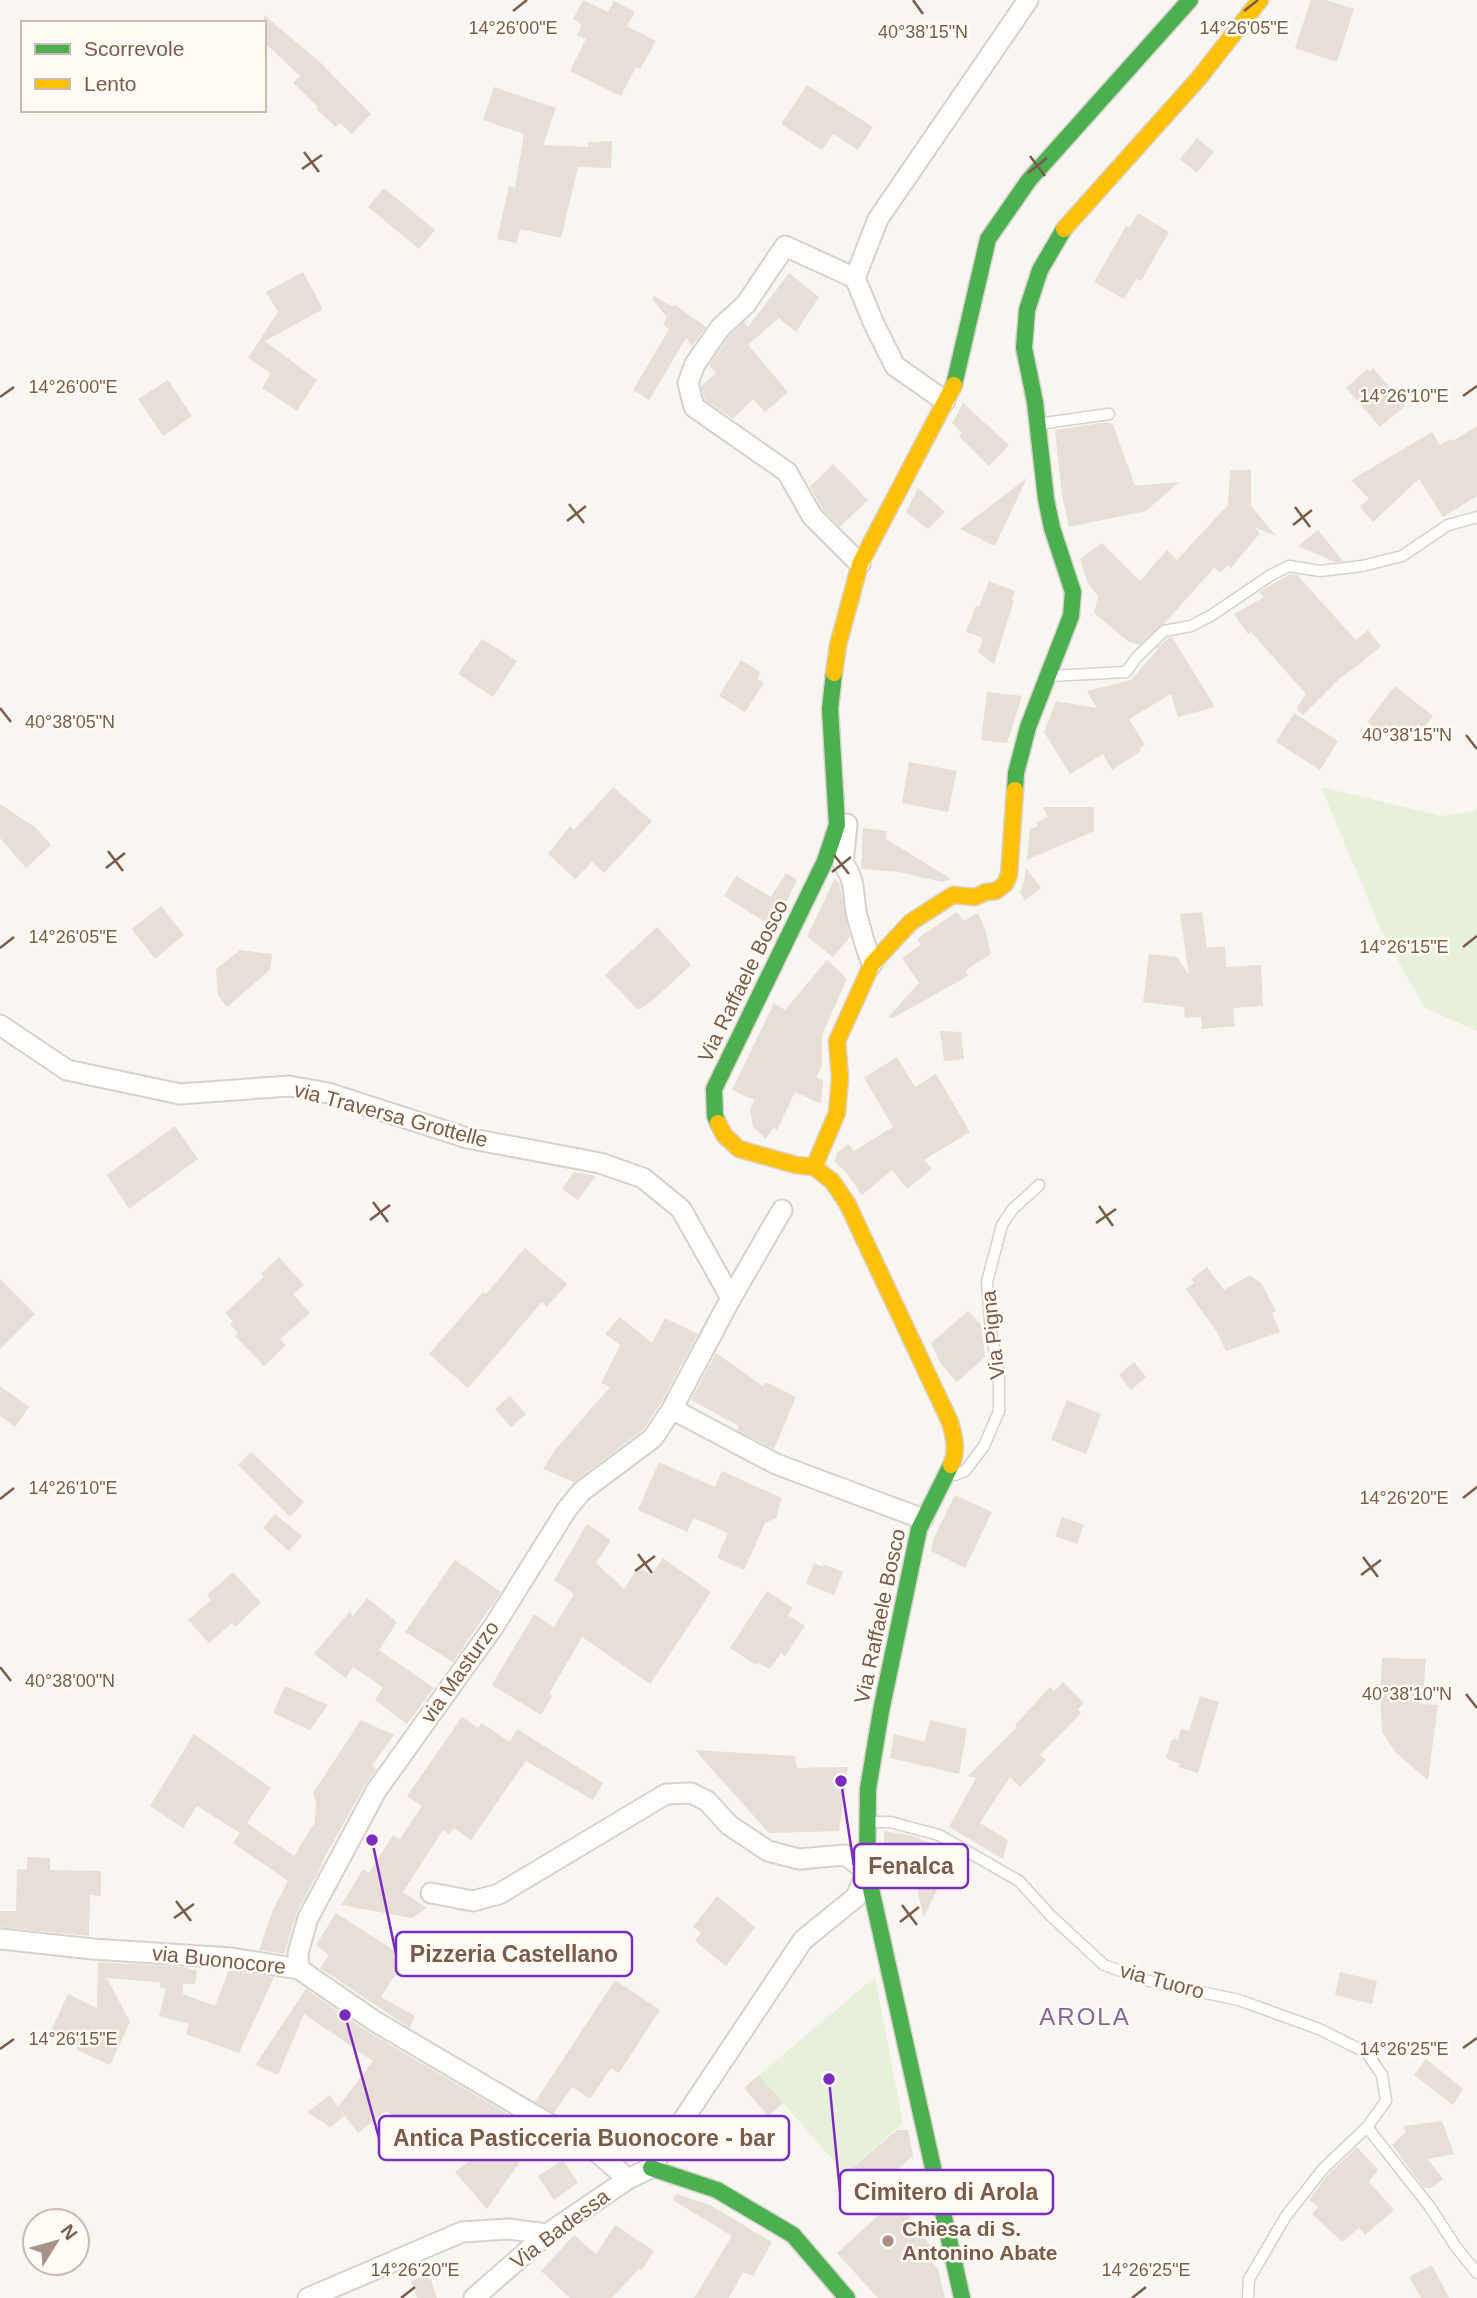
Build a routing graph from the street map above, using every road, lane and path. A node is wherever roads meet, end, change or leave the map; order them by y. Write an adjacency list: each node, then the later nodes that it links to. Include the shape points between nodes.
1 (1028, 0): 4 (street, via 878,219)
2 (1190, 0): 5 (street, Via Raffaele Bosco, via 1029,180 988,239 955,382)
3 (1260, 0): 7 (street, via 1199,78 1064,229 1040,270 1027,310 1024,348)
4 (855, 278): 5 (street, via 895,366); 9 (street, via 785,246 746,304 720,328 695,364 688,383 694,407 787,472 812,516)
5 (945, 401): 9 (street, Via Raffaele Bosco)
6 (1109, 414): 7 (lane)
7 (1038, 424): 10 (street, via 1052,528 1073,592 1071,616)
8 (1477, 517): 10 (lane, via 1448,526 1402,556 1320,571 1289,566 1213,615 1191,626 1164,631 1126,672)
9 (860, 564): 11 (street, Via Raffaele Bosco, via 838,645)
10 (1048, 676): 12 (street, via 1016,773 1005,884 975,897 953,895 911,922)
11 (830, 709): 12 (street, via 842,753 847,819 843,863 854,884 855,908); 14 (street, Via Raffaele Bosco, via 837,825 825,861 713,1089 715,1116 724,1135 739,1149)
12 (872, 964): 14 (street, via 837,1041 837,1113)
13 (0, 1025): 17 (street, via Traversa Grottelle, via 67,1070 180,1094 289,1086 328,1093 467,1138 600,1163 643,1178 681,1209)
14 (814, 1167): 19 (street, Via Raffaele Bosco, via 832,1181 847,1203 950,1422 954,1460)
15 (1039, 1185): 19 (lane, Via Pigna, via 1002,1225 987,1282 999,1373 999,1411 984,1446 965,1471)
16 (782, 1210): 17 (street)
17 (731, 1298): 18 (street)
18 (672, 1409): 20 (street, via 776,1464); 25 (street, via Masturzo, via 653,1438 582,1491 567,1509 494,1626 376,1791 308,1918 298,1953)
19 (944, 1480): 20 (street, Via Raffaele Bosco)
20 (923, 1519): 21 (street, Via Raffaele Bosco, via 881,1711)
21 (867, 1822): 22 (street, Via Raffaele Bosco); 26 (lane, via Tuoro, via 890,1822 939,1835 1019,1881 1104,1965 1149,1981 1240,2000 1319,2029 1367,2053 1382,2075 1386,2101)
22 (867, 1871): 23 (street, via 845,1855 799,1858 768,1851 729,1825 707,1801 691,1794 666,1794 499,1894 472,1901); 27 (street, via 856,1897 803,1940); 34 (street, Via Raffaele Bosco)
23 (431, 1893)
24 (0, 1939): 25 (street, via Buonocore, via 231,1958)
25 (299, 1969): 28 (street, via Buonocore, via 376,2022 597,2152)
26 (1367, 2127): 30 (lane); 35 (lane, via Tuoro, via 1323,2169 1286,2216 1249,2279)
27 (651, 2168): 28 (street, Via Badessa); 33 (street, via 717,2190 793,2235)
28 (628, 2179): 29 (street, Via Badessa)
29 (547, 2234): 31 (street, via 508,2229 462,2232); 32 (street, Via Badessa)
30 (1477, 2273)
31 (307, 2298)
32 (474, 2298)
33 (847, 2298)
34 (962, 2298)
35 (1248, 2298)

